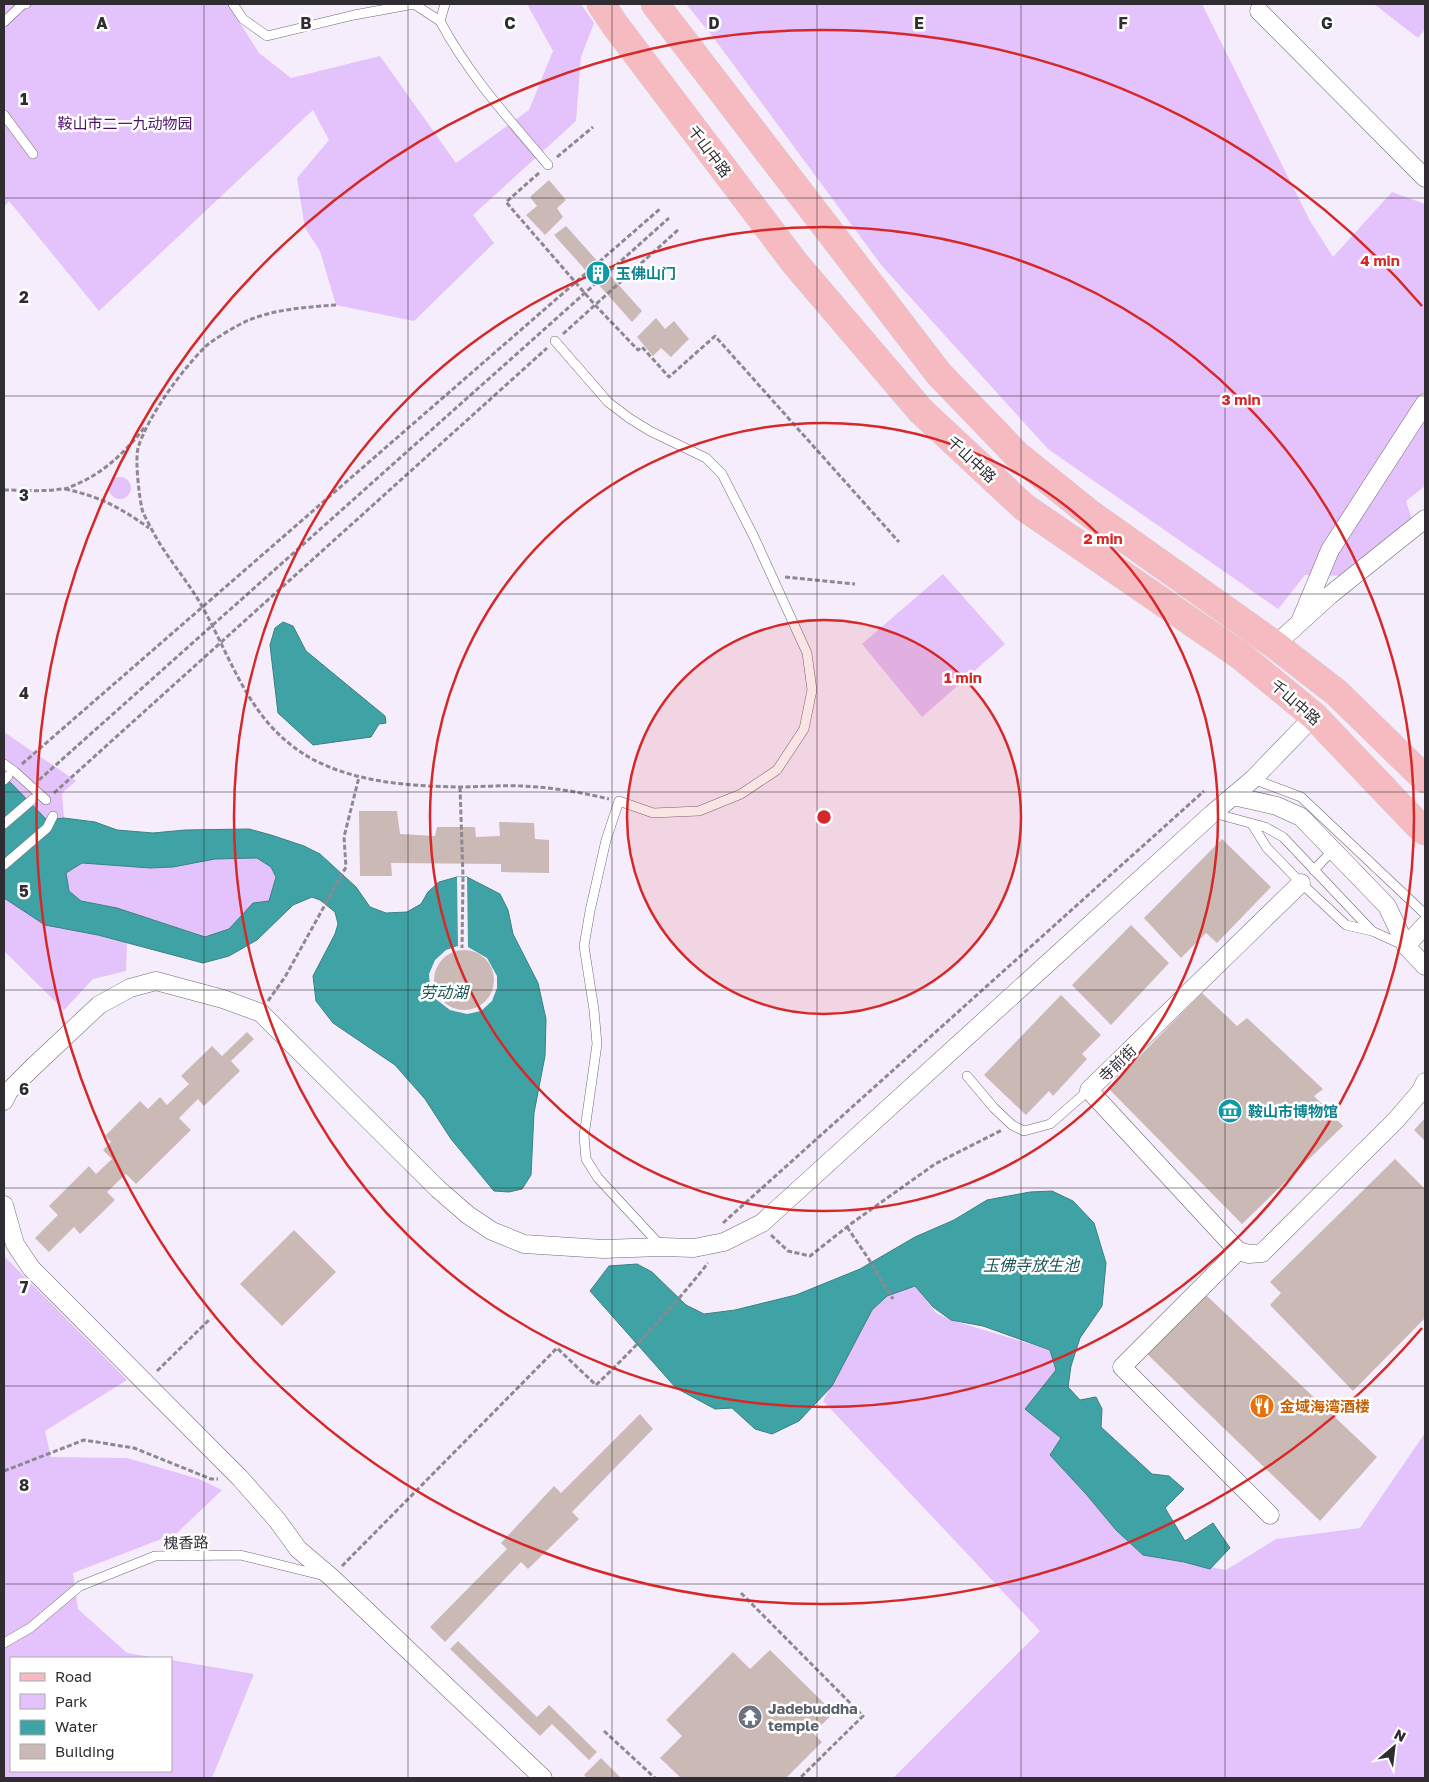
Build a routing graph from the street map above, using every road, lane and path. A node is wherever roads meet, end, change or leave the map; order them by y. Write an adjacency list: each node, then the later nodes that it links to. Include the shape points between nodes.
1 (24, 4): 8 (lane)
2 (233, 4): 7 (lane, via 243,19 267,36 414,4)
3 (444, 4): 7 (lane)
4 (601, 4): 36 (main road, 千山中路, via 794,262 921,411 1024,507 1241,656)
5 (655, 4): 35 (main road, 千山中路, via 952,388 1017,455 1089,513)
6 (1260, 11): 13 (street)
7 (440, 21): 12 (lane, via 480,83)
8 (4, 22)
9 (4, 115): 11 (lane)
10 (593, 127): 12 (path)
11 (33, 154)
12 (548, 165): 17 (path, via 506,202)
13 (1425, 178)
14 (661, 208): 17 (path)
15 (669, 218): 18 (path)
16 (679, 229): 20 (path)
17 (576, 282): 18 (path); 31 (path)
18 (585, 292): 20 (path); 33 (path)
19 (336, 305): 23 (path, via 292,308 248,320 206,346 175,383)
20 (595, 305): 21 (path); 28 (path, via 638,350 642,347 670,377 714,336)
21 (555, 341): 29 (lane, via 608,402 628,418 706,458 722,474); 34 (path)
22 (1425, 403): 32 (street, via 1330,550)
23 (149, 423): 24 (path, via 113,462 90,478); 27 (path, via 138,450 138,478 142,511)
24 (64, 489): 25 (path); 27 (path, via 90,495 120,508)
25 (4, 490)
26 (1425, 519): 32 (street)
27 (151, 529): 31 (path)
28 (899, 542)
29 (772, 576): 30 (path); 48 (lane, via 807,653 812,690 804,729 777,770 741,794 699,811 653,813)
30 (855, 584)
31 (202, 607): 33 (path); 38 (path)
32 (1300, 622): 35 (street)
33 (211, 625): 34 (path); 42 (path)
34 (220, 643): 39 (path, via 243,690 281,738 315,760); 47 (path)
35 (1275, 645): 41 (main road, 千山中路, via 1337,693)
36 (1314, 716): 40 (street); 53 (main road, 千山中路)
37 (4, 764): 38 (lane)
38 (9, 776): 42 (lane)
39 (359, 777): 43 (path, via 395,784); 64 (path, via 344,837 346,867)
40 (1253, 779): 45 (street); 58 (lane, via 1300,797)
41 (1425, 779)
42 (32, 786): 47 (lane)
43 (460, 787): 48 (path, via 521,786 587,794); 62 (path)
44 (1204, 791): 75 (path)
45 (1233, 796): 49 (street); 54 (street, via 1277,806 1301,817)
46 (33, 798): 51 (lane)
47 (46, 800)
48 (619, 802): 74 (lane, via 606,840 584,946 597,1044 584,1136 586,1159 598,1178)
49 (1213, 813): 52 (lane); 71 (street)
50 (53, 816): 55 (lane, via 47,828)
51 (4, 824)
52 (1252, 824): 56 (lane, via 1283,837); 57 (lane, via 1267,848)
53 (1425, 831)
54 (1333, 850): 56 (lane); 61 (street, via 1387,906)
55 (4, 866)
56 (1314, 870): 60 (lane)
57 (1301, 883): 60 (lane, via 1346,925); 67 (street, 寺前街)
58 (1425, 914)
59 (1425, 925): 61 (street)
60 (1372, 931): 61 (lane)
61 (1406, 946): 63 (street)
62 (462, 948)
63 (1425, 966)
64 (261, 1013): 68 (street, via 156,981 130,988 99,1005 9,1091); 74 (street, via 438,1189 492,1231 524,1244 604,1249)
65 (967, 1076): 69 (lane)
66 (1425, 1082): 76 (street, via 1396,1120 1262,1253)
67 (1089, 1090): 69 (lane, via 1050,1124 1024,1131); 76 (street, 寺前街)
68 (4, 1101)
69 (1012, 1125): 72 (path, via 935,1164)
70 (4, 1205): 79 (street, via 14,1244 31,1268)
71 (762, 1223): 72 (path, via 788,1251 810,1256); 73 (street)
72 (847, 1227): 77 (path)
73 (724, 1242): 75 (street); 83 (path, via 687,1290 596,1385 557,1348)
74 (661, 1247): 75 (street)
75 (694, 1248)
76 (1238, 1251): 82 (street, via 1122,1367)
77 (892, 1299)
78 (210, 1319): 79 (path)
79 (146, 1384): 81 (street)
80 (4, 1471): 81 (path, via 84,1440 134,1448 211,1479)
81 (240, 1478): 83 (street, via 298,1549)
82 (1270, 1515)
83 (331, 1578): 85 (lane, 槐香路, via 240,1555 155,1556 80,1586 30,1628); 87 (street)
84 (741, 1594): 89 (path, via 863,1716)
85 (4, 1644)
86 (604, 1731): 88 (path)
87 (543, 1778)
88 (655, 1778)
89 (800, 1778)

